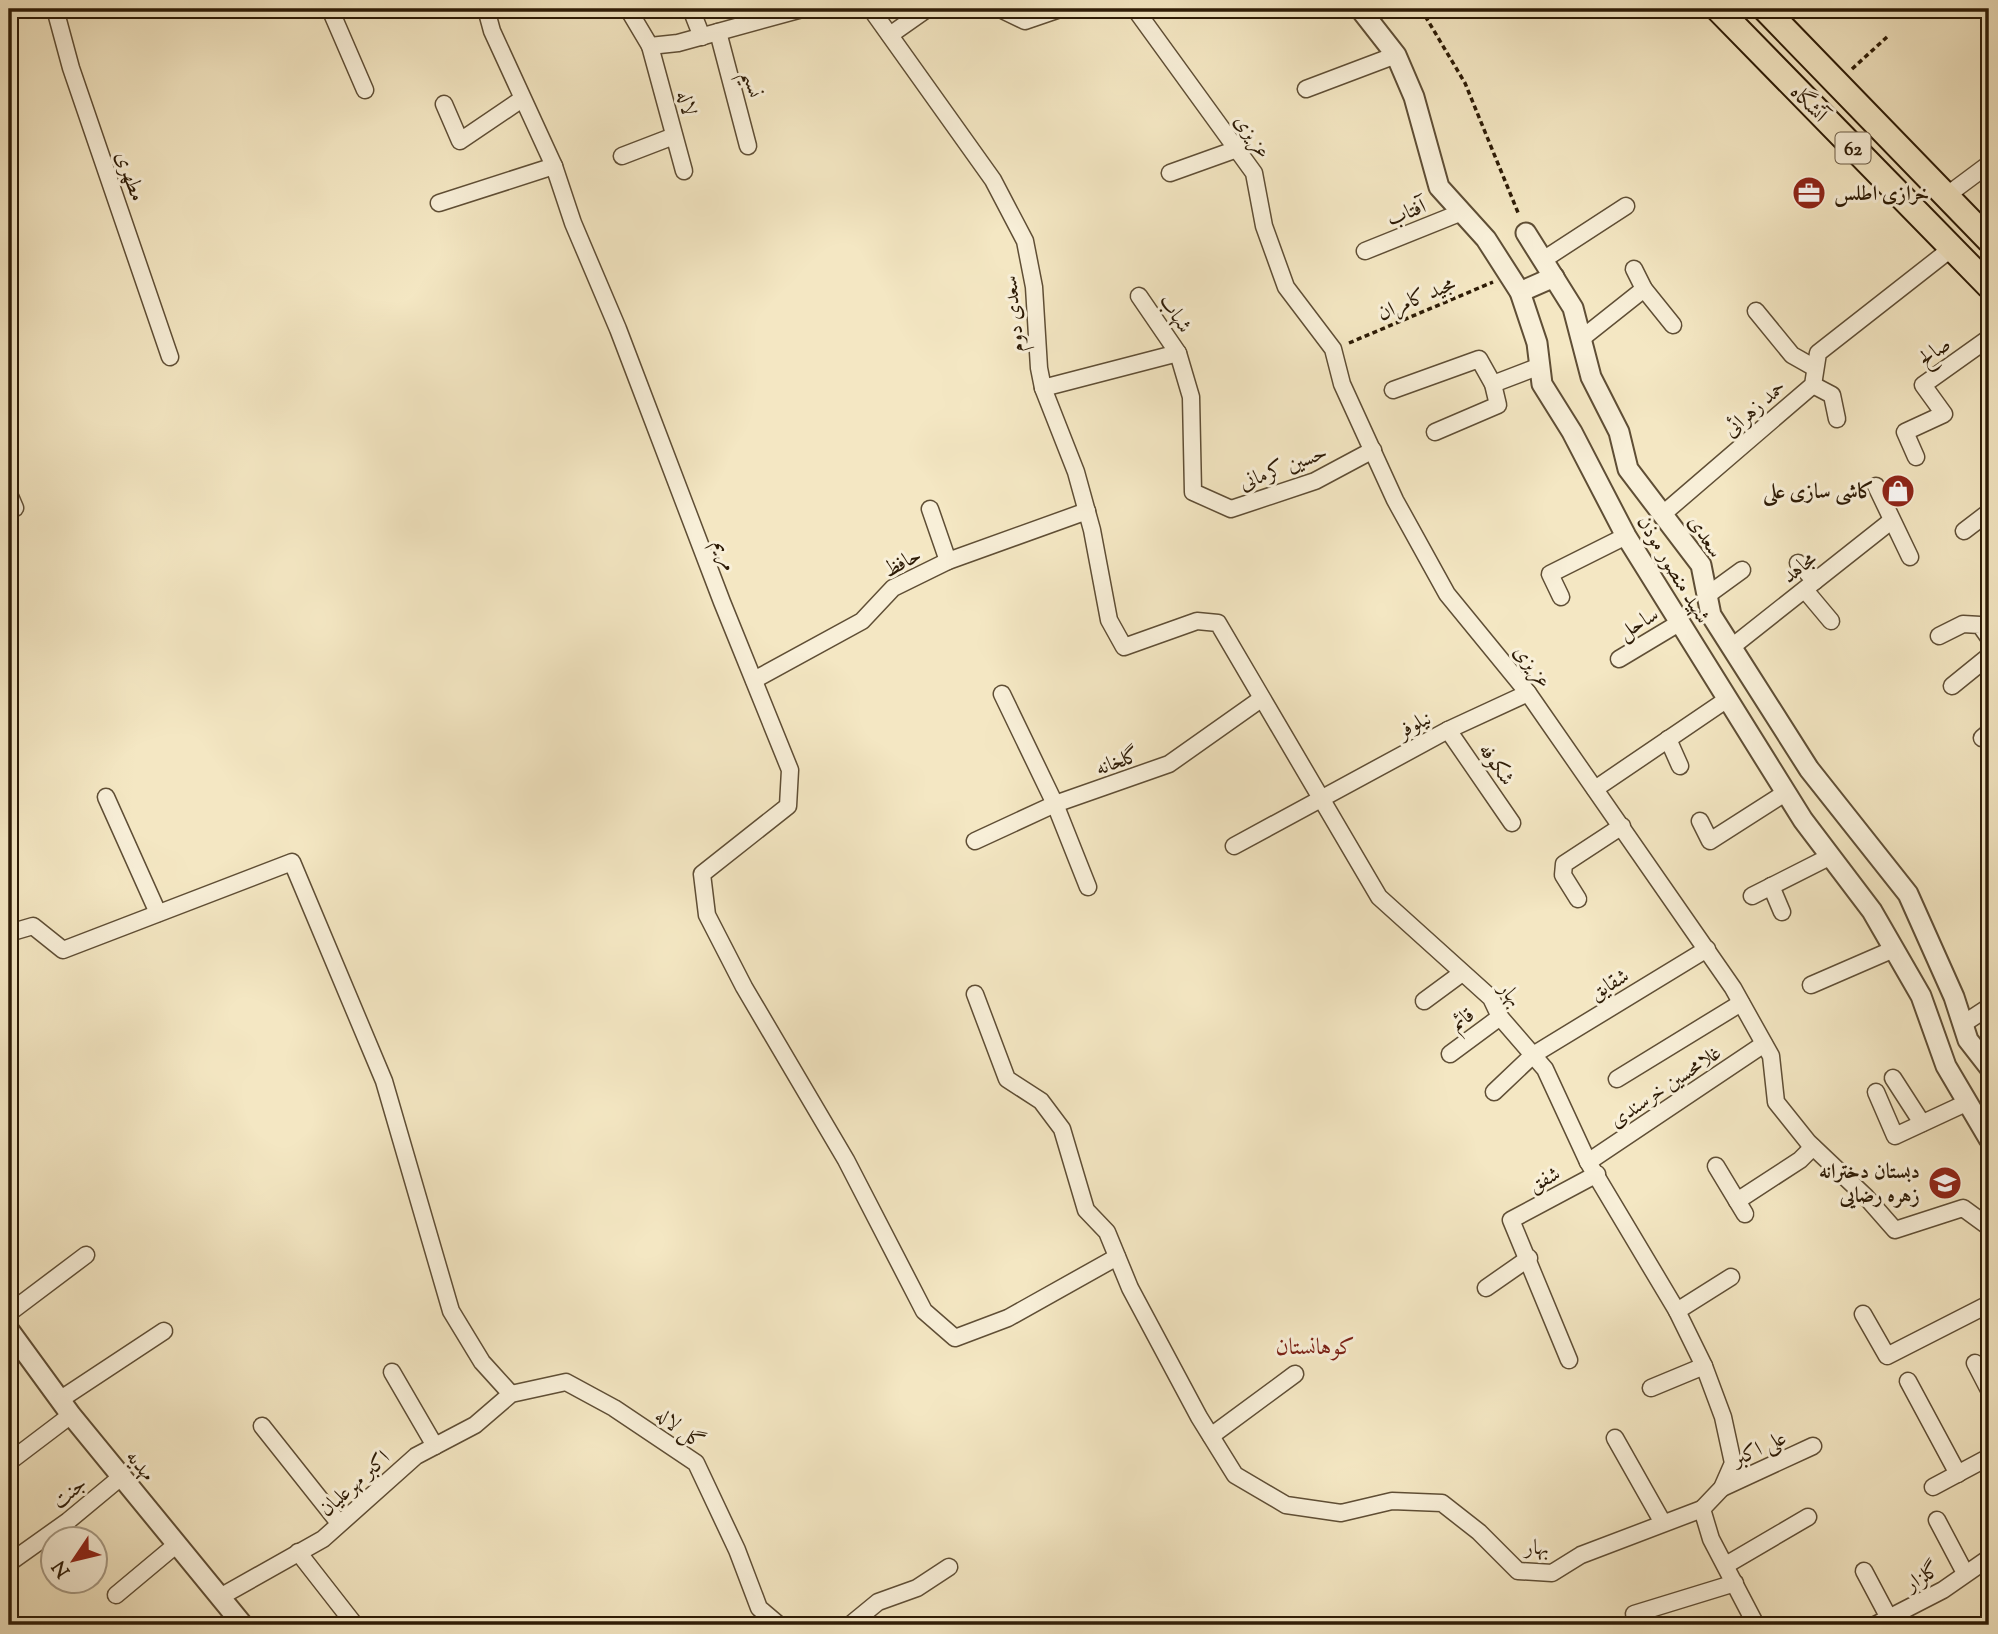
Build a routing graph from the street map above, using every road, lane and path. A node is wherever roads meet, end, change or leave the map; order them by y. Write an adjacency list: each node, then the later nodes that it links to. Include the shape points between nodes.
1 (55, 9): 60 (street, مطهری)
2 (330, 9): 26 (street)
3 (486, 9): 27 (street, مریم)
4 (628, 9): 22 (street, لاله)
5 (691, 9): 20 (street)
6 (802, 9): 18 (street)
7 (872, 9): 19 (street, سعدی دوم)
8 (927, 9): 19 (street)
9 (1000, 9): 10 (street, via 1025,21)
10 (1060, 9)
11 (1135, 9): 31 (street, عزیزی)
12 (1360, 9): 23 (street, شهید منصور موذن)
13 (1421, 9): 43 (path, via 1465,83)
14 (1718, 9): 38 (main road, آتشگاه / 62)
15 (1765, 9): 24 (main road, آتشگاه / 62)
16 (1986, 9): 17 (street)
17 (1989, 13)
18 (718, 32): 20 (street); 30 (street, نسیم)
19 (890, 35): 65 (street, سعدی دوم, via 993,180 1025,242)
20 (702, 37): 22 (street)
21 (1887, 37): 24 (path)
22 (650, 46): 29 (street, لاله)
23 (1396, 55): 25 (street); 42 (street, شهید منصور موذن, via 1414,97 1439,187)
24 (1837, 83): 33 (main road, آتشگاه / 62)
25 (1306, 89)
26 (365, 90)
27 (522, 99): 28 (street, via 460,141); 35 (street, مریم)
28 (444, 104)
29 (674, 136): 32 (street); 36 (street, لاله)
30 (748, 146)
31 (1237, 149): 37 (street); 58 (street, عزیزی, via 1254,173 1264,226 1286,287)
32 (622, 156)
33 (1909, 157): 38 (main road, via 1905,181); 39 (main road, آتشگاه / 62)
34 (1989, 164): 39 (street)
35 (555, 166): 40 (street); 94 (street, مریم, via 573,223)
36 (684, 171)
37 (1170, 173)
38 (1885, 180): 45 (main road, آتشگاه / 62)
39 (1946, 196): 44 (main road, آتشگاه / 62)
40 (439, 203)
41 (1626, 206): 47 (street)
42 (1462, 212): 46 (street, آفتاب); 50 (street, شهید منصور موذن)
43 (1526, 233): 47 (street, سعدی)
44 (1983, 234): 45 (main road, via 1964,223 1952,229)
45 (1952, 248): 51 (main road, آتشگاه / 62); 62 (street, حمد زهرائی, via 1818,353)
46 (1365, 251)
47 (1543, 260): 49 (street, سعدی)
48 (1634, 269): 52 (street)
49 (1554, 277): 50 (street); 57 (street, سعدی, via 1573,307)
50 (1516, 283): 58 (path, مجید کامران); 61 (street, شهید منصور موذن, via 1537,343)
51 (1989, 286)
52 (1644, 289): 55 (street); 57 (street)
53 (1139, 296): 59 (street, شهاب)
54 (1756, 311): 62 (street, via 1792,355)
55 (1673, 325)
56 (1989, 338): 70 (street, صالح, via 1923,385 1944,414 1905,432)
57 (1581, 339): 75 (street, سعدی, via 1591,377 1619,432 1628,469)
58 (1334, 349): 69 (street, عزیزی, via 1342,384)
59 (1178, 353): 65 (street); 69 (street, حسین کرمانی, via 1191,397 1193,492 1231,509 1315,481)
60 (170, 356)
61 (1540, 366): 63 (street); 78 (street, شهید منصور موذن, via 1542,384)
62 (1815, 368): 64 (street, حمد زهرائی)
63 (1493, 384): 66 (street, via 1479,359); 68 (street, via 1498,405)
64 (1813, 385): 67 (street, via 1832,395); 75 (street, حمد زهرائی)
65 (1043, 388): 73 (street, سعدی دوم)
66 (1393, 390)
67 (1837, 419)
68 (1435, 432)
69 (1373, 450): 96 (street, عزیزی, via 1447,594)
70 (1916, 457)
71 (1875, 486): 76 (street)
72 (930, 509): 80 (street)
73 (1087, 511): 80 (street, حافظ); 91 (street, سعدی دوم, via 1109,620)
74 (1989, 512): 77 (street)
75 (1664, 513): 84 (street, سعدی, via 1701,565)
76 (1891, 521): 79 (street); 83 (street, مجاهد)
77 (1964, 531)
78 (1626, 537): 85 (street, via 1550,574); 87 (street, شهید منصور موذن)
79 (1910, 557)
80 (948, 561): 94 (street, حافظ, via 893,588 862,621)
81 (1798, 563): 83 (street)
82 (1742, 570): 84 (street)
83 (1810, 585): 86 (street); 90 (street, مجاهد)
84 (1709, 594): 90 (street, سعدی, via 1711,615)
85 (1560, 597)
86 (1830, 621)
87 (1679, 624): 93 (street, ساحل); 99 (street, شهید منصور موذن)
88 (1939, 636): 89 (street, via 1962,624 1980,625)
89 (1989, 638)
90 (1733, 646): 130 (street, سعدی, via 1809,769 1908,894)
91 (1124, 648): 98 (street, بهار, via 1197,621 1218,623)
92 (1989, 656): 95 (street)
93 (1619, 659)
94 (754, 680): 147 (street, مریم, via 790,770 789,806 702,874 707,915 846,1160 925,1311 955,1338 1008,1318)
95 (1952, 686)
96 (1528, 693): 100 (street, نیلوفر); 103 (street, عزیزی)
97 (1002, 694): 107 (street)
98 (1261, 699): 105 (street, بهار); 107 (street, گلخانه, via 1169,764)
99 (1726, 699): 101 (street); 104 (street, شهید منصور موذن)
100 (1448, 730): 105 (street, نیلوفر); 109 (street, شکوفه)
101 (1668, 740): 102 (street); 103 (street)
102 (1681, 766)
103 (1595, 789): 110 (street, عزیزی)
104 (1785, 793): 108 (street, via 1710,841); 113 (street, شهید منصور موذن)
105 (1322, 796): 112 (street, نیلوفر); 123 (street, بهار, via 1379,897)
106 (106, 797): 119 (street)
107 (1055, 804): 111 (street, گلخانه); 115 (street)
108 (1700, 821)
109 (1512, 822)
110 (1622, 826): 117 (street, via 1564,864 1563,874); 121 (street, عزیزی)
111 (975, 841)
112 (1234, 846)
113 (1831, 856): 114 (street); 122 (street, شهید منصور موذن)
114 (1771, 886): 116 (street); 118 (street)
115 (1088, 887)
116 (1752, 896)
117 (1578, 899)
118 (1782, 912)
119 (158, 914): 120 (street, via 63,950 33,926); 165 (street, via 292,862 384,1081 451,1311 482,1362)
120 (9, 933)
121 (1707, 949): 127 (street, عزیزی); 133 (street, شقایق)
122 (1894, 949): 124 (street); 139 (street, شهید منصور موذن, via 1921,996 1945,1066)
123 (1462, 973): 126 (street); 129 (street, بهار, via 1491,998)
124 (1811, 985)
125 (975, 994): 147 (street, بهار, via 1006,1079 1041,1101 1062,1129 1086,1210 1107,1232)
126 (1424, 1001)
127 (1741, 1003): 131 (street, عزیزی); 136 (street)
128 (1989, 1007): 130 (street)
129 (1500, 1017): 132 (street, قائم); 133 (street, بهار)
130 (1963, 1024): 134 (street, سعدی, via 1968,1040)
131 (1764, 1044): 142 (street, عزیزی, via 1771,1056 1776,1102); 144 (street, غلامحسین خرسندی)
132 (1450, 1054)
133 (1534, 1055): 137 (street, شقایق); 144 (street, بهار)
134 (1989, 1067)
135 (1893, 1078): 140 (street)
136 (1618, 1079)
137 (1494, 1092)
138 (1876, 1092): 140 (street, via 1895,1136)
139 (1966, 1103): 140 (street); 141 (street, شهید منصور موذن)
140 (1922, 1123)
141 (1989, 1139)
142 (1813, 1147): 143 (street, via 1741,1208); 145 (street, عزیزی, via 1895,1230 1963,1209)
143 (1716, 1166)
144 (1593, 1168): 148 (street, شفق, via 1511,1220); 152 (street, بهار)
145 (1989, 1227)
146 (86, 1255): 153 (street)
147 (1117, 1256): 168 (street, بهار)
148 (1529, 1258): 150 (street); 157 (street)
149 (1731, 1277): 152 (street)
150 (1486, 1288)
151 (1989, 1304): 154 (street, via 1887,1356)
152 (1677, 1311): 159 (street, بهار)
153 (9, 1313)
154 (1863, 1314)
155 (9, 1329): 166 (street, مهدیه)
156 (164, 1331): 166 (street)
157 (1569, 1360)
158 (1975, 1363): 164 (street)
159 (1704, 1366): 163 (street); 177 (street, بهار, via 1723,1417 1733,1463)
160 (391, 1372): 170 (street)
161 (1295, 1374): 168 (street)
162 (1908, 1381): 174 (street)
163 (1651, 1388)
164 (1989, 1390)
165 (511, 1394): 170 (street, اکبر مهرعلیان, via 475,1426); 200 (street, گل لاله, via 566,1382 696,1463 759,1608)
166 (66, 1407): 173 (street); 175 (street, مهدیه)
167 (262, 1426): 181 (street)
168 (1211, 1436): 182 (street, بهار, via 1236,1475 1286,1505 1341,1513 1392,1501 1442,1503 1518,1571 1552,1573 1581,1555)
169 (1615, 1438): 182 (street)
170 (435, 1446): 181 (street, اکبر مهرعلیان, via 415,1456)
171 (1813, 1446): 177 (street, علی اکبر)
172 (1989, 1457): 174 (street)
173 (9, 1462)
174 (1958, 1474): 176 (street)
175 (121, 1477): 183 (street, جنت); 185 (street, مهدیه)
176 (1933, 1487)
177 (1722, 1488): 178 (street, بهار)
178 (1702, 1509): 182 (street, بهار); 189 (street, via 1711,1539)
179 (1808, 1517): 189 (street)
180 (1937, 1520): 192 (street)
181 (339, 1523): 186 (street, اکبر مهرعلیان, via 323,1539)
182 (1663, 1523)
183 (67, 1526)
184 (38, 1544): 187 (street, جنت)
185 (177, 1544): 194 (street); 195 (street, مهدیه)
186 (298, 1552): 195 (street, اکبر مهرعلیان); 199 (street)
187 (10, 1558)
188 (1989, 1558): 192 (street, گلزار)
189 (1726, 1565): 193 (street)
190 (949, 1567): 201 (street, via 917,1588 878,1602)
191 (1864, 1571): 197 (street)
192 (1965, 1573): 197 (street, گلزار)
193 (1735, 1583): 196 (street); 202 (street)
194 (116, 1595)
195 (220, 1597): 198 (street, مهدیه)
196 (1634, 1614)
197 (1882, 1622)
198 (243, 1625)
199 (355, 1625)
200 (779, 1625)
201 (850, 1625)
202 (1756, 1625)

